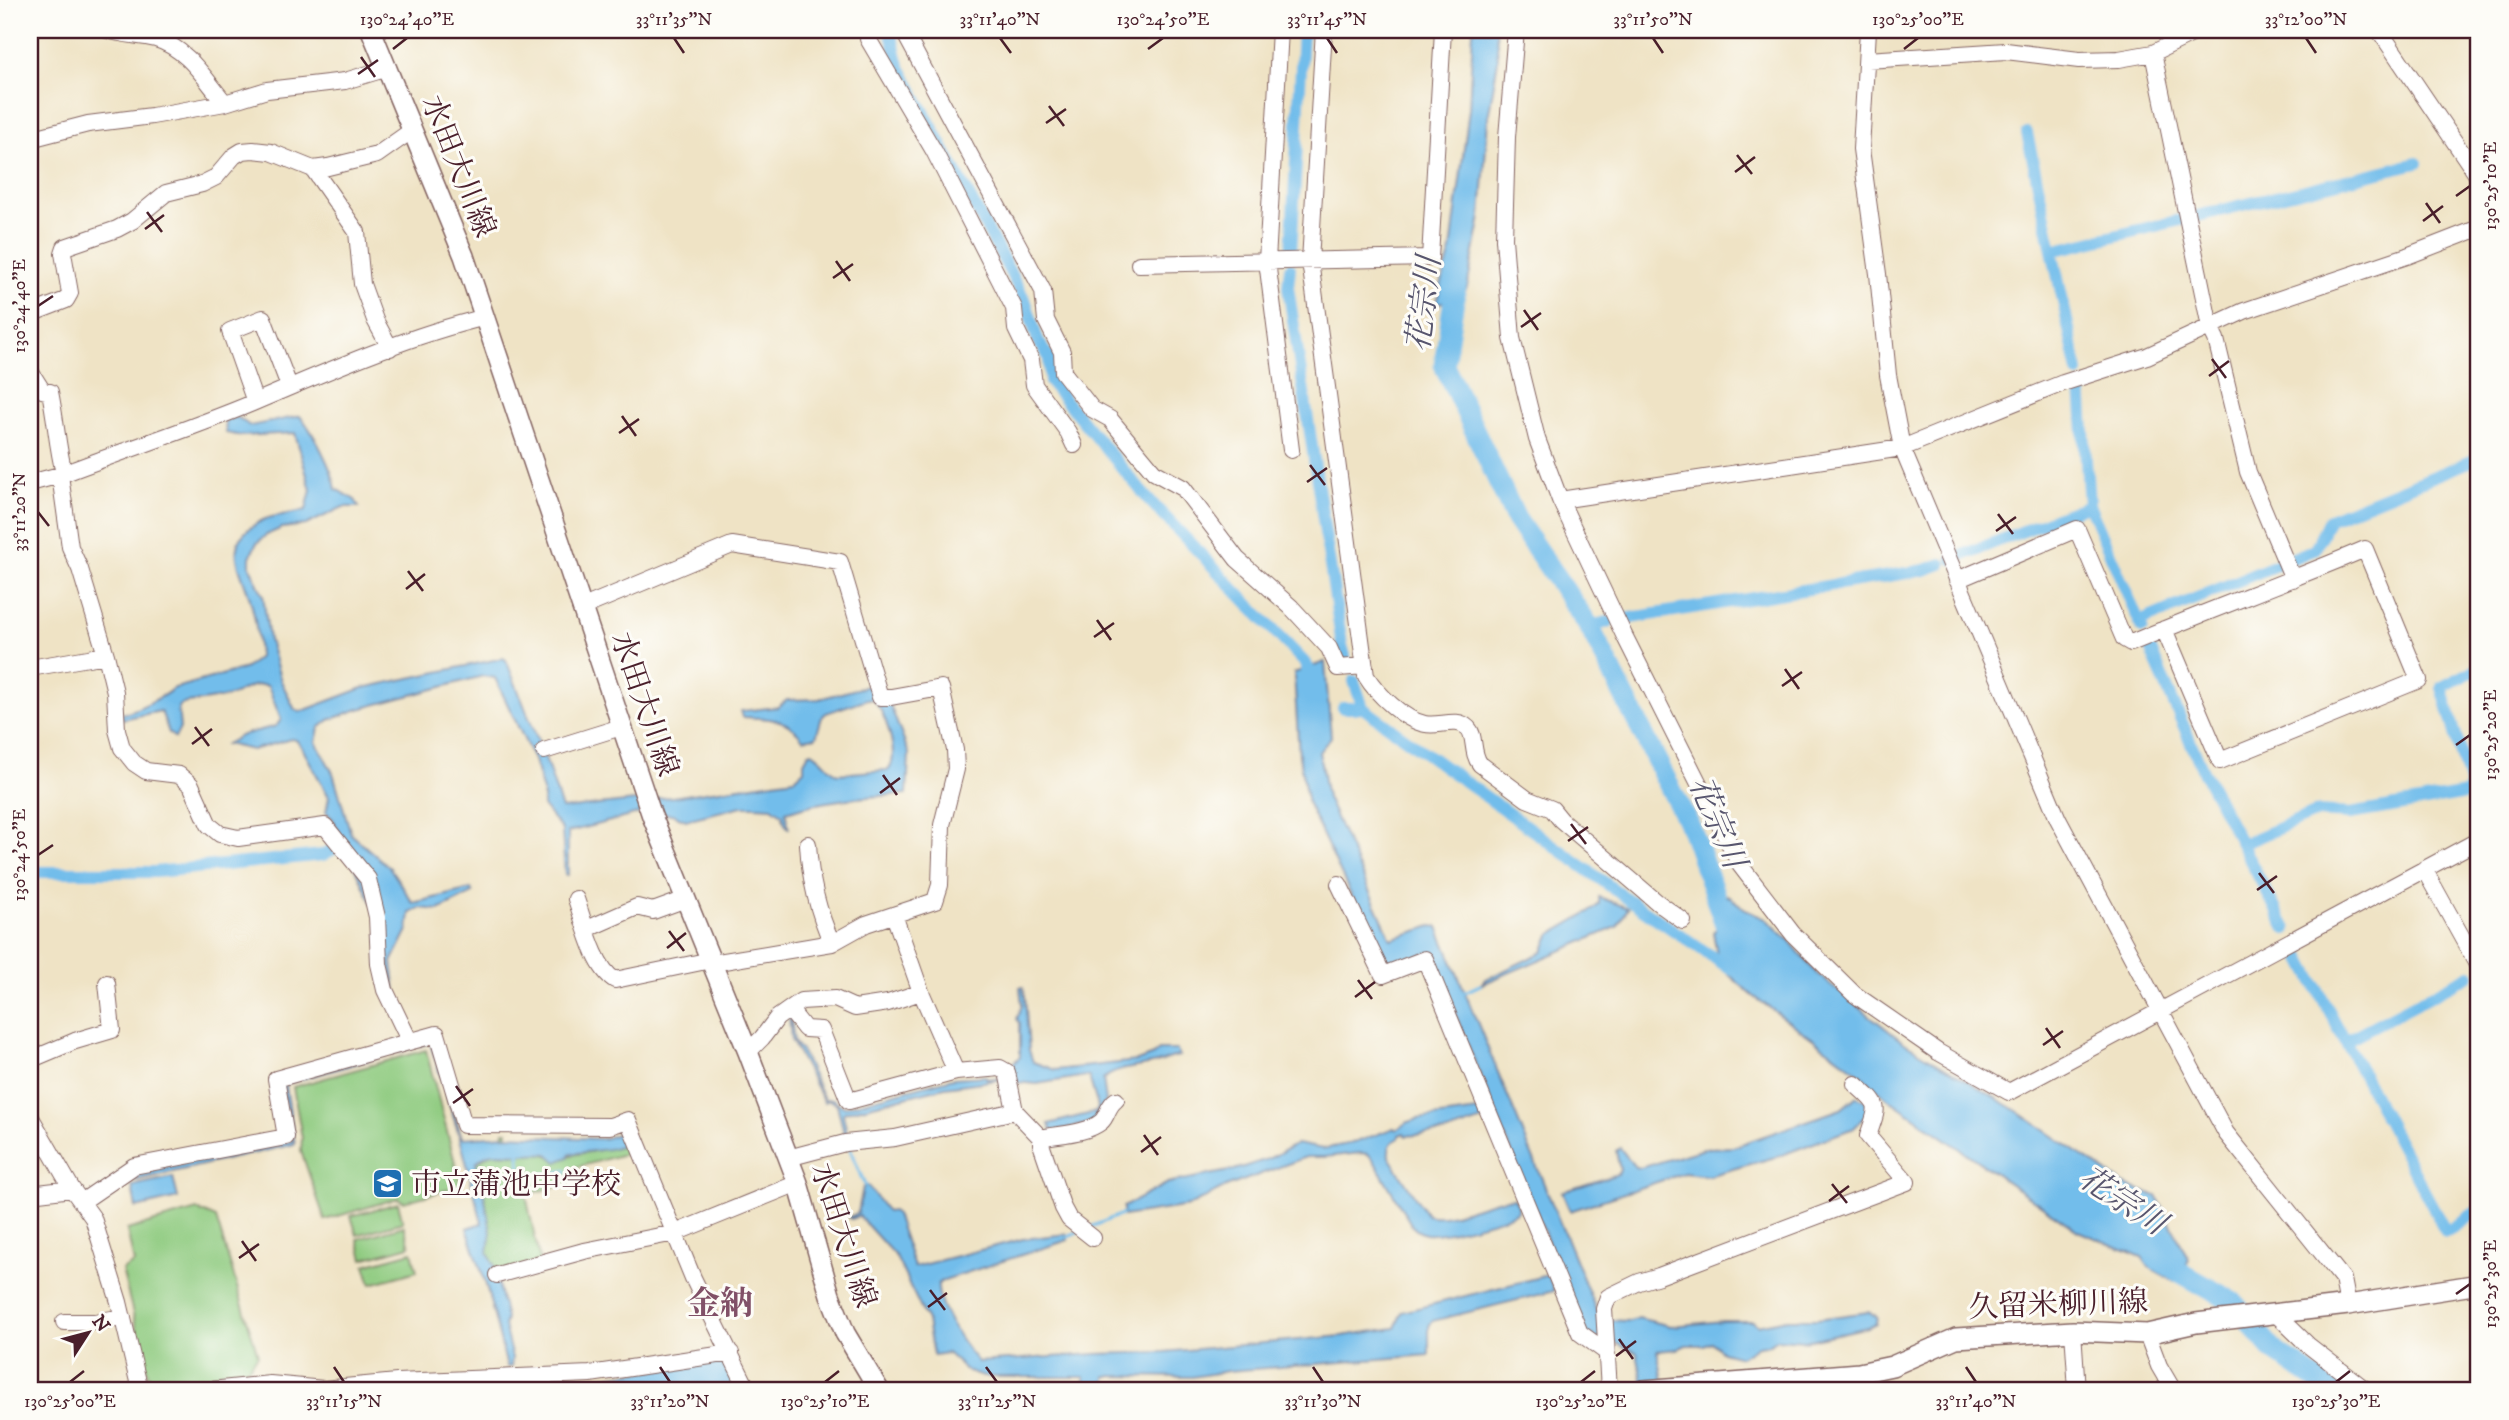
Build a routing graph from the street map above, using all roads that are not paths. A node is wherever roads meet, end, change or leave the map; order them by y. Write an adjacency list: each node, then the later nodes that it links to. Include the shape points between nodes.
1 (107, 30): 15 (street, via 175,46)
2 (371, 30): 14 (main road, 水田大川線)
3 (868, 30): 31 (street, via 1014,308 1034,385)
4 (902, 30): 42 (street, via 1043,291 1046,320 1062,352 1063,372 1091,409 1110,419 1154,471 1183,488 1237,559 1329,648 1338,668)
5 (1280, 30): 21 (street)
6 (1324, 30): 22 (street)
7 (1443, 30): 22 (street, via 1430,258)
8 (1516, 30): 36 (street, via 1504,239 1512,338 1537,439)
9 (1868, 30): 13 (street)
10 (2200, 30): 12 (street)
11 (2379, 30): 19 (street)
12 (2153, 53): 13 (street, via 2079,60 2006,51); 26 (street)
13 (1867, 60): 32 (street, via 1861,149 1888,374)
14 (388, 68): 15 (street, via 345,81 267,90); 16 (main road, 水田大川線)
15 (225, 103): 17 (street, via 88,124)
16 (411, 131): 18 (street, via 377,155); 25 (main road, 水田大川線)
17 (30, 139)
18 (313, 169): 24 (street, via 271,152 242,151 216,177 166,194 117,229 65,247 70,293 63,303); 27 (street, via 357,232 362,284)
19 (2479, 178)
20 (2479, 228): 26 (street)
21 (1267, 261): 22 (street); 23 (street); 33 (street)
22 (1310, 261): 42 (street)
23 (1139, 264)
24 (30, 314)
25 (486, 317): 27 (street); 39 (main road, 水田大川線)
26 (2210, 327): 32 (street, via 2147,356 2063,383); 37 (street, via 2248,472)
27 (390, 348): 29 (street)
28 (30, 370): 34 (street, via 43,390 50,392)
29 (289, 386): 30 (street); 30 (street, via 263,318 230,331)
30 (255, 402): 34 (street)
31 (1074, 445)
32 (1902, 448): 36 (street); 38 (street)
33 (1291, 450)
34 (62, 474): 35 (street); 41 (street, via 70,547)
35 (30, 483)
36 (1560, 500): 61 (street, via 1740,865 1793,934 1854,994 1938,1052 2009,1092)
37 (2293, 579): 40 (street); 40 (street, via 2365,550 2419,680 2220,761)
38 (1957, 580): 40 (street, via 2077,529 2124,639 2132,643); 61 (street, via 2058,818)
39 (581, 608): 44 (main road, 水田大川線); 52 (street, via 732,545 840,562 880,697 941,688 955,750 956,769 942,825 937,898)
40 (2164, 629)
41 (106, 655): 43 (street); 62 (street, via 116,692 122,748 146,771 178,775 191,785 209,825 220,834 237,838 325,826 347,852 368,879 385,989)
42 (1365, 666): 53 (street, via 1373,688 1408,716 1424,724 1457,722 1468,728 1480,764 1527,799 1552,809 1571,830)
43 (30, 668)
44 (621, 727): 45 (street); 51 (main road, 水田大川線)
45 (544, 751)
46 (2479, 839): 48 (street)
47 (808, 844): 55 (street, via 818,914)
48 (2424, 869): 57 (street); 61 (street)
49 (1339, 884): 85 (street, via 1383,975 1425,959 1580,1334)
50 (576, 899): 54 (street)
51 (686, 899): 54 (street, via 653,911 637,907); 56 (main road, 水田大川線)
52 (894, 915): 55 (street); 59 (street)
53 (1683, 921)
54 (587, 929): 56 (street, via 599,963 615,980)
55 (832, 943): 56 (street)
56 (711, 961): 63 (main road, 水田大川線)
57 (2479, 968)
58 (107, 983): 64 (street, via 112,1030)
59 (921, 992): 60 (street, via 855,1008 835,999 801,1000); 65 (street)
60 (790, 1010): 63 (street, via 777,1018); 65 (street, via 805,1030 821,1030 849,1101)
61 (2160, 1010): 79 (street, via 2226,1133 2343,1279)
62 (409, 1040): 74 (street, via 276,1079 286,1137 134,1166); 75 (street, via 437,1034 464,1125 610,1126 628,1120)
63 (748, 1052): 71 (main road, 水田大川線)
64 (30, 1060)
65 (956, 1072): 68 (street, via 1000,1068 1007,1072)
66 (1855, 1084): 85 (street, via 1875,1102 1877,1110 1868,1136 1908,1182 1608,1297 1604,1309)
67 (1115, 1100): 70 (street, via 1104,1120 1094,1127)
68 (1015, 1111): 70 (street); 71 (street)
69 (30, 1116): 74 (street)
70 (1041, 1138): 76 (street, via 1063,1208 1069,1219)
71 (788, 1158): 72 (main road, 水田大川線)
72 (798, 1183): 75 (street); 90 (main road, 水田大川線, via 830,1295 845,1333)
73 (30, 1194): 74 (street)
74 (78, 1195): 81 (street, via 93,1218)
75 (676, 1233): 77 (street); 86 (street, via 693,1278)
76 (1093, 1238)
77 (496, 1275)
78 (2479, 1284): 79 (main road, 久留米柳川線)
79 (2348, 1305): 80 (main road, 久留米柳川線)
80 (2268, 1314): 84 (main road, 久留米柳川線); 95 (street)
81 (123, 1317): 82 (street); 87 (street)
82 (64, 1322)
83 (2073, 1331): 84 (main road, 久留米柳川線); 92 (main road, 久留米柳川線, via 1956,1338 1892,1366 1859,1373); 93 (street)
84 (2147, 1334): 94 (street)
85 (1606, 1352): 91 (street)
86 (732, 1353): 88 (street, via 590,1374 324,1389 270,1384); 89 (street)
87 (140, 1390)
88 (211, 1390)
89 (748, 1390)
90 (879, 1390)
91 (1609, 1390)
92 (1643, 1390)
93 (2077, 1390)
94 (2173, 1390)
95 (2365, 1390)

